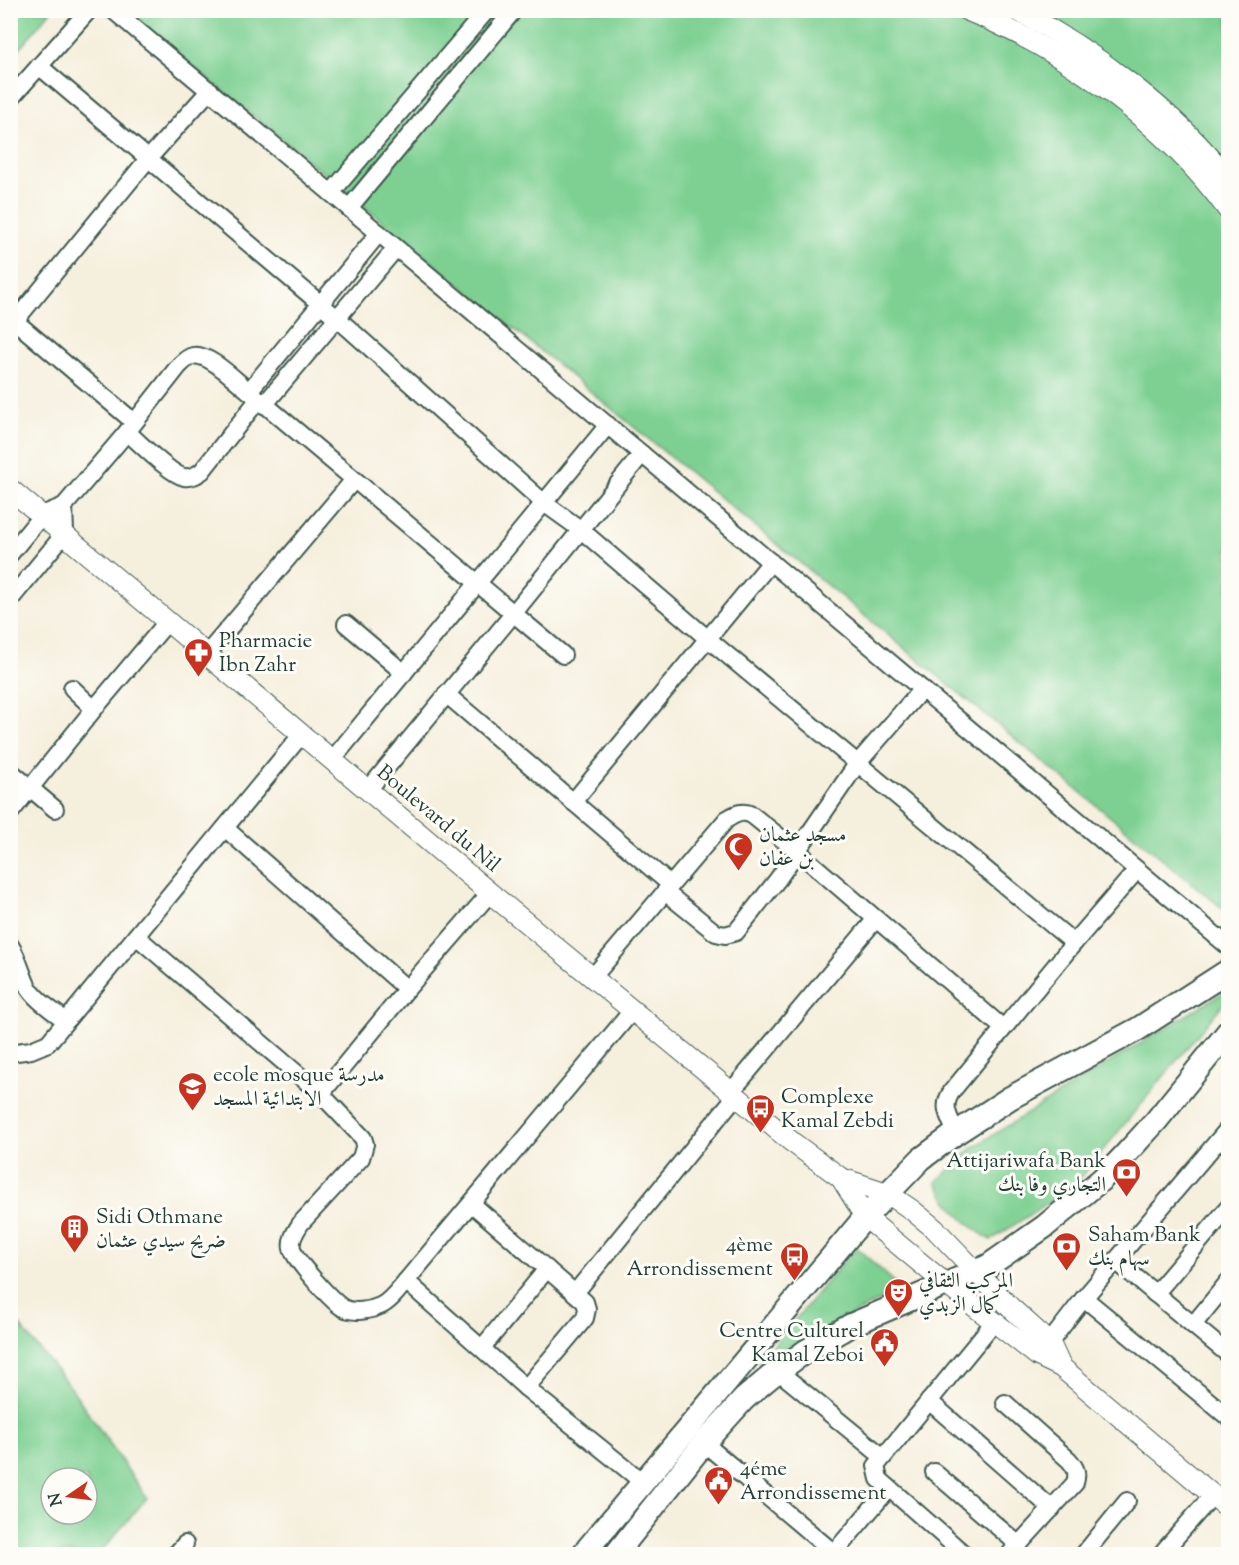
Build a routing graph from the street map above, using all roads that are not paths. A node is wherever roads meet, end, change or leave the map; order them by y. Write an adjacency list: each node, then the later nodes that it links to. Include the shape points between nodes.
1 (89, 10): 9 (street)
2 (113, 10): 10 (street)
3 (487, 10): 7 (street)
4 (514, 10): 8 (street)
5 (966, 10): 16 (street, via 1035,43 1118,99 1158,131)
6 (1016, 10): 13 (street, via 1120,77 1186,131)
7 (453, 50): 8 (street); 14 (street)
8 (470, 63): 15 (street)
9 (39, 66): 11 (street); 12 (street)
10 (210, 90): 12 (street); 14 (street)
11 (10, 99)
12 (148, 159): 19 (street); 21 (street)
13 (1228, 179)
14 (331, 193): 15 (street)
15 (349, 208): 17 (street)
16 (1228, 210)
17 (379, 233): 18 (street); 19 (street)
18 (396, 248): 20 (street); 23 (street)
19 (321, 305): 20 (street); 22 (street)
20 (337, 318): 22 (street); 28 (street)
21 (13, 319): 24 (street)
22 (257, 399): 24 (street, via 209,359 192,356 178,367); 24 (street, via 202,471 193,477 172,471); 26 (street)
23 (608, 425): 25 (street); 28 (street)
24 (131, 427): 29 (street)
25 (642, 454): 31 (street); 34 (street)
26 (353, 481): 35 (street); 41 (street)
27 (10, 489): 30 (street, Boulevard du Nil)
28 (544, 503): 31 (street); 35 (street)
29 (64, 506): 30 (street); 32 (street)
30 (42, 515): 32 (street, Boulevard du Nil); 33 (street)
31 (580, 529): 37 (street); 40 (street)
32 (65, 533): 36 (street); 38 (street, Boulevard du Nil)
33 (10, 554)
34 (771, 562): 40 (street); 45 (street)
35 (477, 584): 37 (street); 43 (street)
36 (10, 600)
37 (513, 614): 42 (street); 46 (street)
38 (168, 621): 41 (street, Boulevard du Nil); 47 (street)
39 (346, 624): 43 (street)
40 (708, 639): 50 (street); 54 (street)
41 (207, 654): 48 (street, Boulevard du Nil)
42 (564, 655)
43 (404, 673): 49 (street)
44 (72, 688): 47 (street)
45 (922, 688): 50 (street); 59 (street)
46 (446, 694): 53 (street); 54 (street)
47 (94, 709): 52 (street)
48 (302, 734): 49 (street, Boulevard du Nil); 57 (street)
49 (332, 760): 53 (street, Boulevard du Nil)
50 (857, 764): 58 (street); 64 (street)
51 (10, 771): 52 (street)
52 (30, 789): 55 (street); 56 (street)
53 (368, 790): 61 (street, Boulevard du Nil)
54 (573, 802): 60 (street)
55 (55, 809)
56 (10, 813)
57 (225, 828): 63 (street); 69 (street)
58 (796, 850): 60 (street, via 752,815 739,813 727,819); 60 (street, via 736,932 716,933); 62 (street)
59 (1137, 870): 64 (street); 66 (street)
60 (668, 889): 68 (street)
61 (490, 893): 68 (street, Boulevard du Nil); 69 (street)
62 (875, 920): 72 (street); 76 (street)
63 (136, 936): 71 (street); 75 (street)
64 (1074, 943): 72 (street)
65 (10, 945): 71 (street, via 34,995)
66 (1228, 946)
67 (1228, 971): 78 (main road, via 1175,1007 1010,1098)
68 (592, 978): 70 (street, Boulevard du Nil)
69 (407, 989): 75 (street)
70 (632, 1011): 76 (street, Boulevard du Nil); 81 (street)
71 (65, 1020): 74 (street, via 48,1043)
72 (1003, 1028): 78 (street, via 946,1099)
73 (1224, 1046): 86 (main road, via 1102,1179 1044,1227)
74 (10, 1053)
75 (321, 1094): 87 (street, via 357,1131 365,1144 364,1151 297,1229 291,1246 294,1256 343,1308 357,1311 382,1306)
76 (733, 1095): 79 (street, Boulevard du Nil); 90 (street)
77 (1228, 1129): 84 (street)
78 (956, 1133): 80 (main road, via 921,1159)
79 (841, 1178): 80 (street, Boulevard du Nil); 83 (street, Boulevard du Nil)
80 (887, 1193): 83 (main road); 86 (street, Boulevard du Nil, via 935,1229)
81 (472, 1204): 85 (street); 87 (street)
82 (1228, 1208): 91 (street)
83 (865, 1217): 89 (street, Boulevard du Nil); 106 (main road)
84 (1116, 1261): 91 (street); 92 (street)
85 (547, 1269): 90 (street); 95 (street)
86 (976, 1271): 89 (main road); 96 (street, Boulevard du Nil)
87 (406, 1281): 95 (street)
88 (1228, 1282): 94 (street)
89 (946, 1285): 93 (street, Boulevard du Nil); 98 (main road, via 851,1325)
90 (575, 1293): 99 (street, via 585,1302 585,1318)
91 (1155, 1294): 94 (street)
92 (1084, 1298): 96 (street); 102 (street)
93 (994, 1322): 96 (street, Boulevard du Nil); 100 (street)
94 (1193, 1325): 97 (street)
95 (482, 1348): 99 (street)
96 (1044, 1350): 109 (street)
97 (1228, 1354)
98 (778, 1371): 103 (main road, via 744,1399); 104 (street)
99 (526, 1388): 106 (street)
100 (929, 1401): 104 (street); 110 (street)
101 (1005, 1403): 110 (street, via 1075,1467 1075,1483)
102 (1228, 1417)
103 (704, 1443): 113 (main road); 114 (street)
104 (883, 1457): 107 (street, via 876,1466)
105 (934, 1472): 111 (street)
106 (644, 1483): 112 (main road)
107 (884, 1484): 114 (street); 115 (street)
108 (1127, 1501): 116 (street)
109 (1221, 1502): 117 (street)
110 (1052, 1509): 111 (street)
111 (1014, 1550)
112 (583, 1554)
113 (616, 1554)
114 (834, 1554)
115 (963, 1554)
116 (1084, 1554)
117 (1161, 1554)

